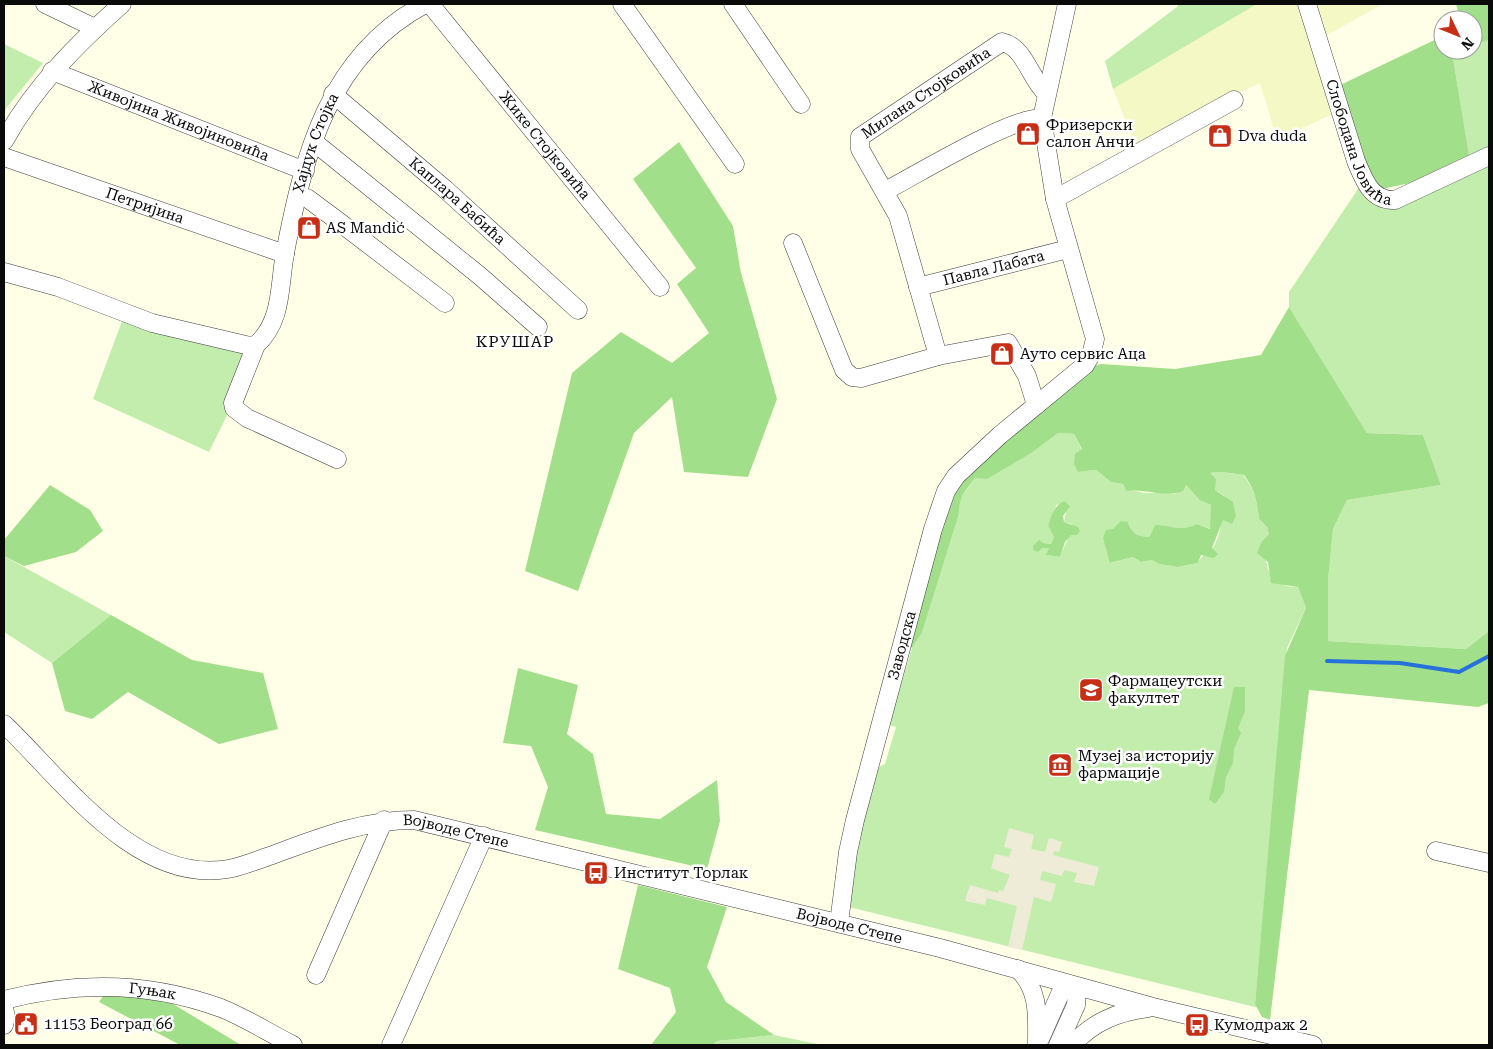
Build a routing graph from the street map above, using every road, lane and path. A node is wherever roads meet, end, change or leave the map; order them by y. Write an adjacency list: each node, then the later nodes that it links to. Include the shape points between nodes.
1 (45, 4): 9 (street)
2 (122, 4): 9 (street)
3 (425, 4): 12 (street, Хајдук Стојка, via 407,14 372,44)
4 (430, 4): 29 (street, Жике Стојковића)
5 (622, 4): 20 (street)
6 (733, 4): 14 (street)
7 (1067, 4): 11 (street)
8 (1307, 4): 18 (street, Слободана Јовића, via 1356,161 1375,196 1387,201 1395,200)
9 (95, 28): 10 (street)
10 (52, 71): 16 (street, via 23,107); 21 (street, Живојина Живојиновића)
11 (1046, 93): 15 (street); 22 (street, Милана Стојковића, via 1018,51 1007,43 998,44 860,137 860,149)
12 (333, 94): 17 (street, Хајдук Стојка); 32 (street, Каплара Бабића, via 438,183)
13 (1234, 100): 24 (street)
14 (801, 104)
15 (1042, 118): 22 (street, via 1029,119 1000,131); 24 (street)
16 (4, 140)
17 (314, 142): 21 (street, Хајдук Стојка); 33 (street)
18 (1489, 156)
19 (4, 157): 27 (street, Петријина)
20 (735, 164)
21 (305, 171): 23 (street, Хајдук Стојка)
22 (884, 191): 30 (street, Милана Стојковића, via 900,224)
23 (298, 196): 27 (street, Хајдук Стојка); 31 (street, via 307,198 328,213)
24 (1055, 199): 26 (street)
25 (793, 243): 35 (street, via 852,378)
26 (1068, 249): 30 (street, Павла Лабата); 36 (street, Заводска, via 1095,339 1092,355 1085,365)
27 (285, 254): 34 (street, Хајдук Стојка, via 274,321)
28 (4, 272): 34 (street, via 58,287 152,323)
29 (660, 287)
30 (918, 287): 35 (street, Милана Стојковића)
31 (446, 303)
32 (578, 310)
33 (538, 327)
34 (256, 345): 37 (street, Хајдук Стојка, via 233,403 234,408 247,418)
35 (938, 356): 36 (street, via 1008,343 1026,376)
36 (1036, 405): 43 (street, Заводска, via 965,467 946,491 855,820)
37 (337, 459)
38 (4, 724): 39 (street, Војводе Степе, via 105,826 150,854 189,868 215,870 242,866 328,834)
39 (384, 820): 40 (street, Војводе Степе, via 414,820); 45 (street, Војводе Степе)
40 (484, 836): 43 (street, Војводе Степе); 52 (street)
41 (1436, 851): 42 (street)
42 (1489, 863)
43 (838, 923): 44 (street, Војводе Степе)
44 (1018, 969): 46 (street, Војводе Степе); 53 (street, via 1028,978 1035,994)
45 (316, 975)
46 (1072, 985): 49 (street, Војводе Степе); 53 (street, via 1060,994); 54 (street, via 1074,1011)
47 (4, 1000): 51 (street, Гуњак, via 82,986 152,990 180,995 222,1009)
48 (4, 1008): 50 (street)
49 (1153, 1008): 55 (street, via 1110,1016); 56 (street, Војводе Степе)
50 (4, 1025)
51 (293, 1045)
52 (391, 1045)
53 (1037, 1045)
54 (1058, 1045)
55 (1072, 1045)
56 (1313, 1045)

